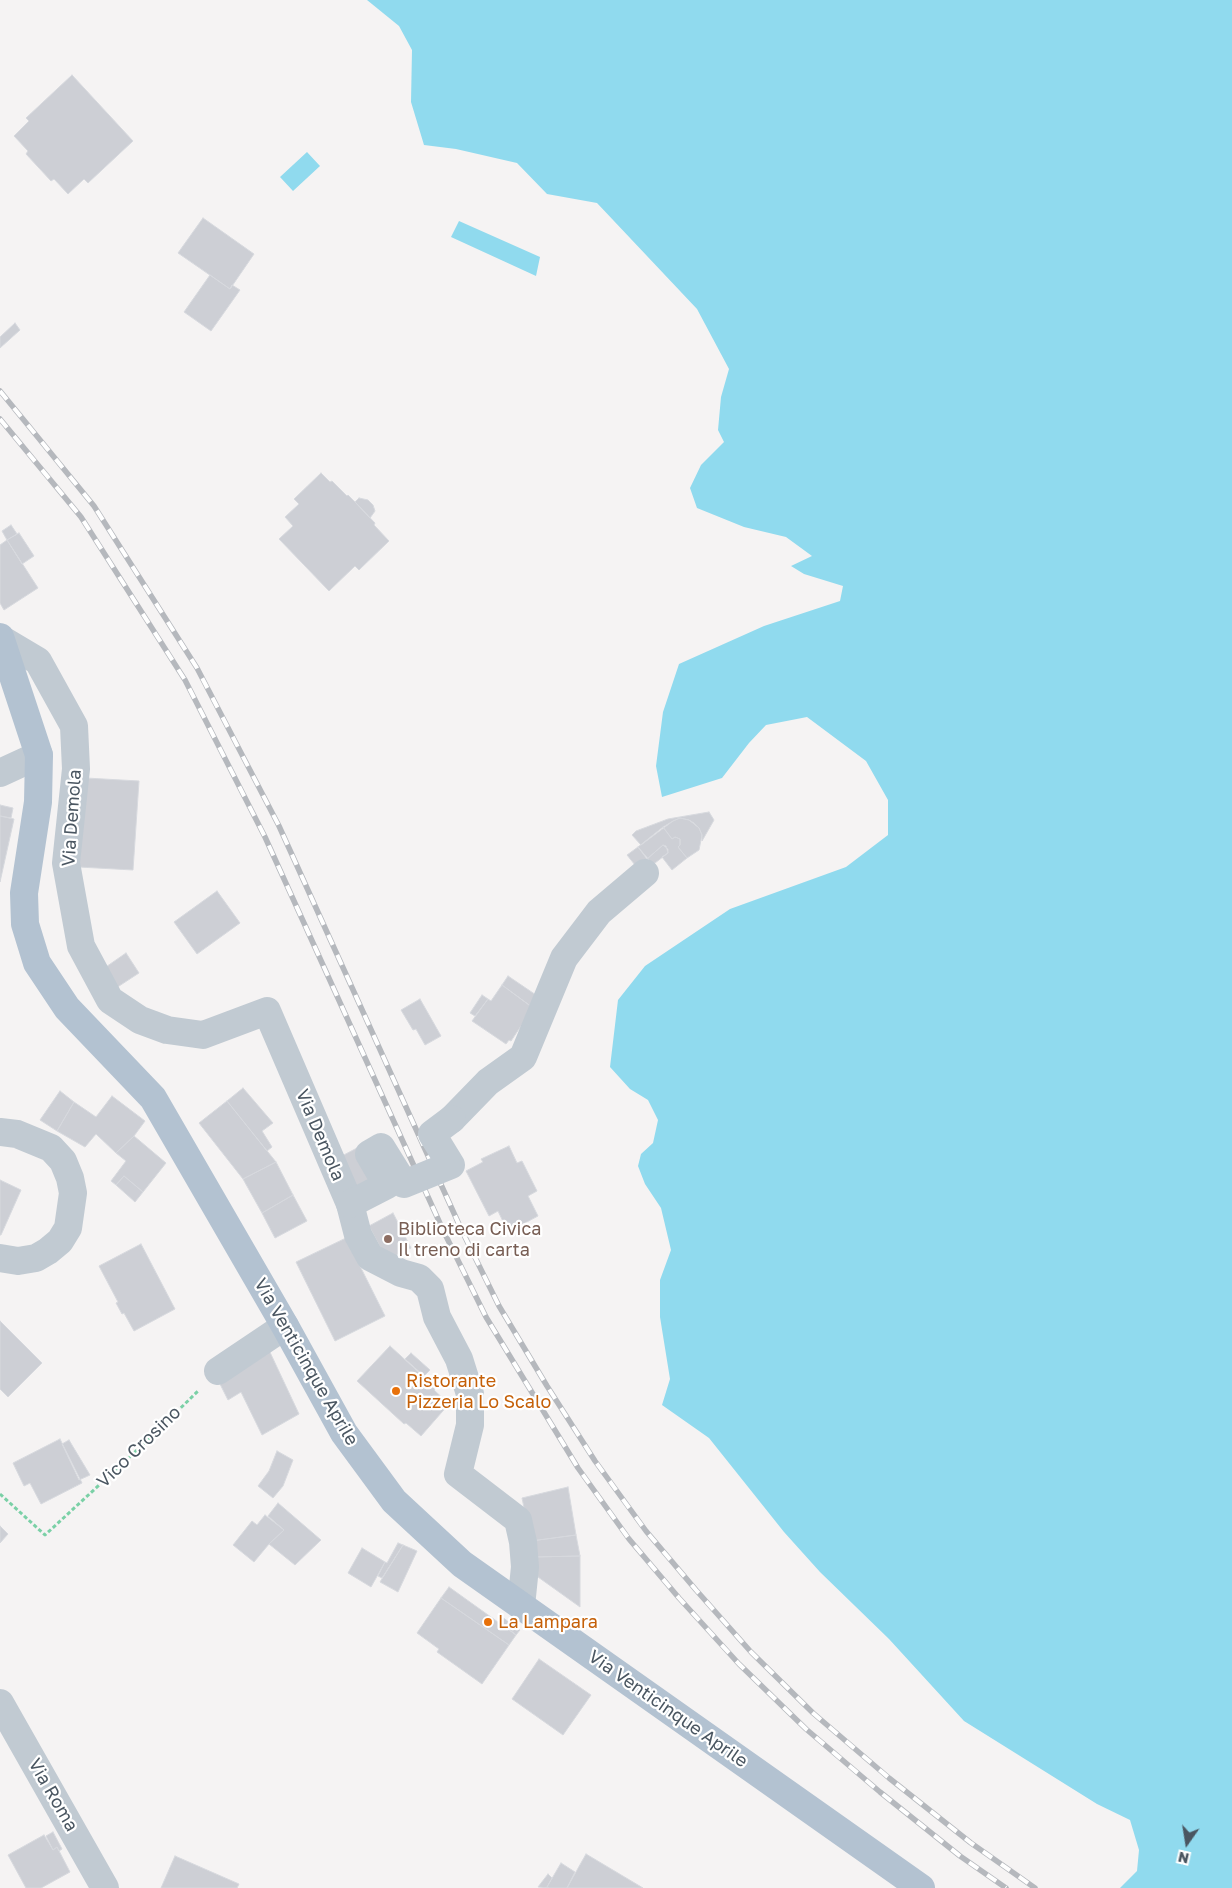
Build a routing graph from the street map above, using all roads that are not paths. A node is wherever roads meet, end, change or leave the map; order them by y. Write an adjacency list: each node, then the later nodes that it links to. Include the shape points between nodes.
1 (0, 638): 2 (main road, Via Venticinque Aprile); 6 (street, Via Demola, via 38,661 74,726 76,769 66,863 81,946 110,1000 140,1020 158,1027 203,1035 267,1011)
2 (39, 755): 3 (street); 8 (main road, Via Venticinque Aprile, via 38,802 24,893 25,924 37,963 67,1008 153,1098)
3 (0, 772)
4 (645, 873): 6 (street, bridge, via 599,912 564,958 524,1057 488,1082 452,1119 432,1134 451,1164 404,1184 382,1147 369,1154 387,1185)
5 (0, 1132): 7 (street, via 17,1134 50,1148 62,1161 73,1193 68,1228 60,1241 36,1258 18,1261)
6 (350, 1204): 10 (street, via 358,1235 370,1257 419,1278 430,1289 470,1394 470,1425 458,1474 518,1520 525,1567)
7 (0, 1258)
8 (285, 1326): 9 (street); 10 (main road, Via Venticinque Aprile, via 344,1433 394,1501 462,1564)
9 (218, 1371)
10 (521, 1606): 13 (main road, Via Venticinque Aprile)
11 (0, 1703): 12 (street, Via Roma)
12 (105, 1888)
13 (921, 1888)

